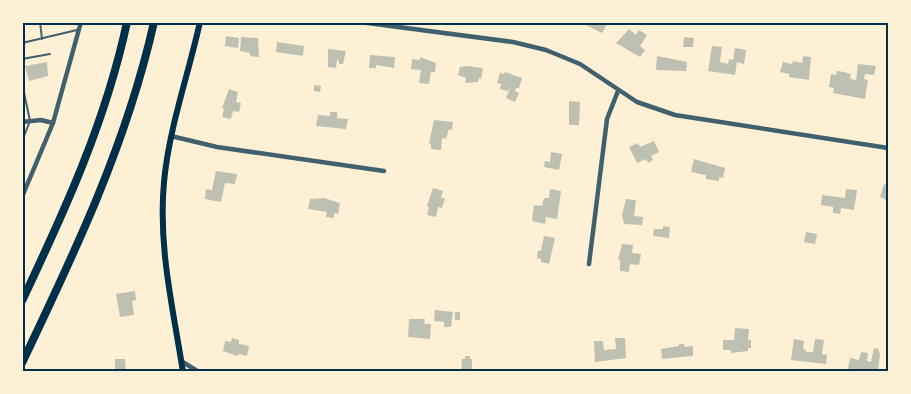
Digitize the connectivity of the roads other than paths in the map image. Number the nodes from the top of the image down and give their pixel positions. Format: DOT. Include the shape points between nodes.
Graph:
graph roads {
  1 [pos="40,22"];
  2 [pos="81,22"];
  3 [pos="127,22"];
  4 [pos="154,22"];
  5 [pos="200,22"];
  6 [pos="360,22"];
  7 [pos="80,30"];
  8 [pos="42,39"];
  9 [pos="22,43"];
  10 [pos="50,54"];
  11 [pos="22,59"];
  12 [pos="22,84"];
  13 [pos="618,91"];
  14 [pos="30,121"];
  15 [pos="22,122"];
  16 [pos="53,123"];
  17 [pos="171,136"];
  18 [pos="22,141"];
  19 [pos="888,148"];
  20 [pos="384,171"];
  21 [pos="22,197"];
  22 [pos="588,264"];
  23 [pos="22,301"];
  24 [pos="181,361"];
  25 [pos="22,363"];
  26 [pos="183,372"];
  27 [pos="199,372"];
  1 -- 8 [label="lane"];
  2 -- 7 [label="street"];
  3 -- 23 [label="highway" via="111,85 90,147"];
  4 -- 25 [label="highway" via="113,162 80,241"];
  5 -- 17 [label="main road"];
  6 -- 13 [label="street" via="535,47 573,60"];
  7 -- 8 [label="lane"];
  7 -- 16 [label="street"];
  8 -- 9 [label="lane"];
  10 -- 11 [label="lane"];
  12 -- 14 [label="lane"];
  13 -- 19 [label="street" via="644,105 675,115"];
  13 -- 22 [label="street" via="607,119"];
  14 -- 15 [label="street"];
  14 -- 16 [label="street"];
  14 -- 18 [label="lane"];
  16 -- 21 [label="street"];
  17 -- 20 [label="street" via="217,147"];
  17 -- 24 [label="main road" via="164,184 163,244"];
  24 -- 26 [label="main road"];
  24 -- 27 [label="street"];
}
